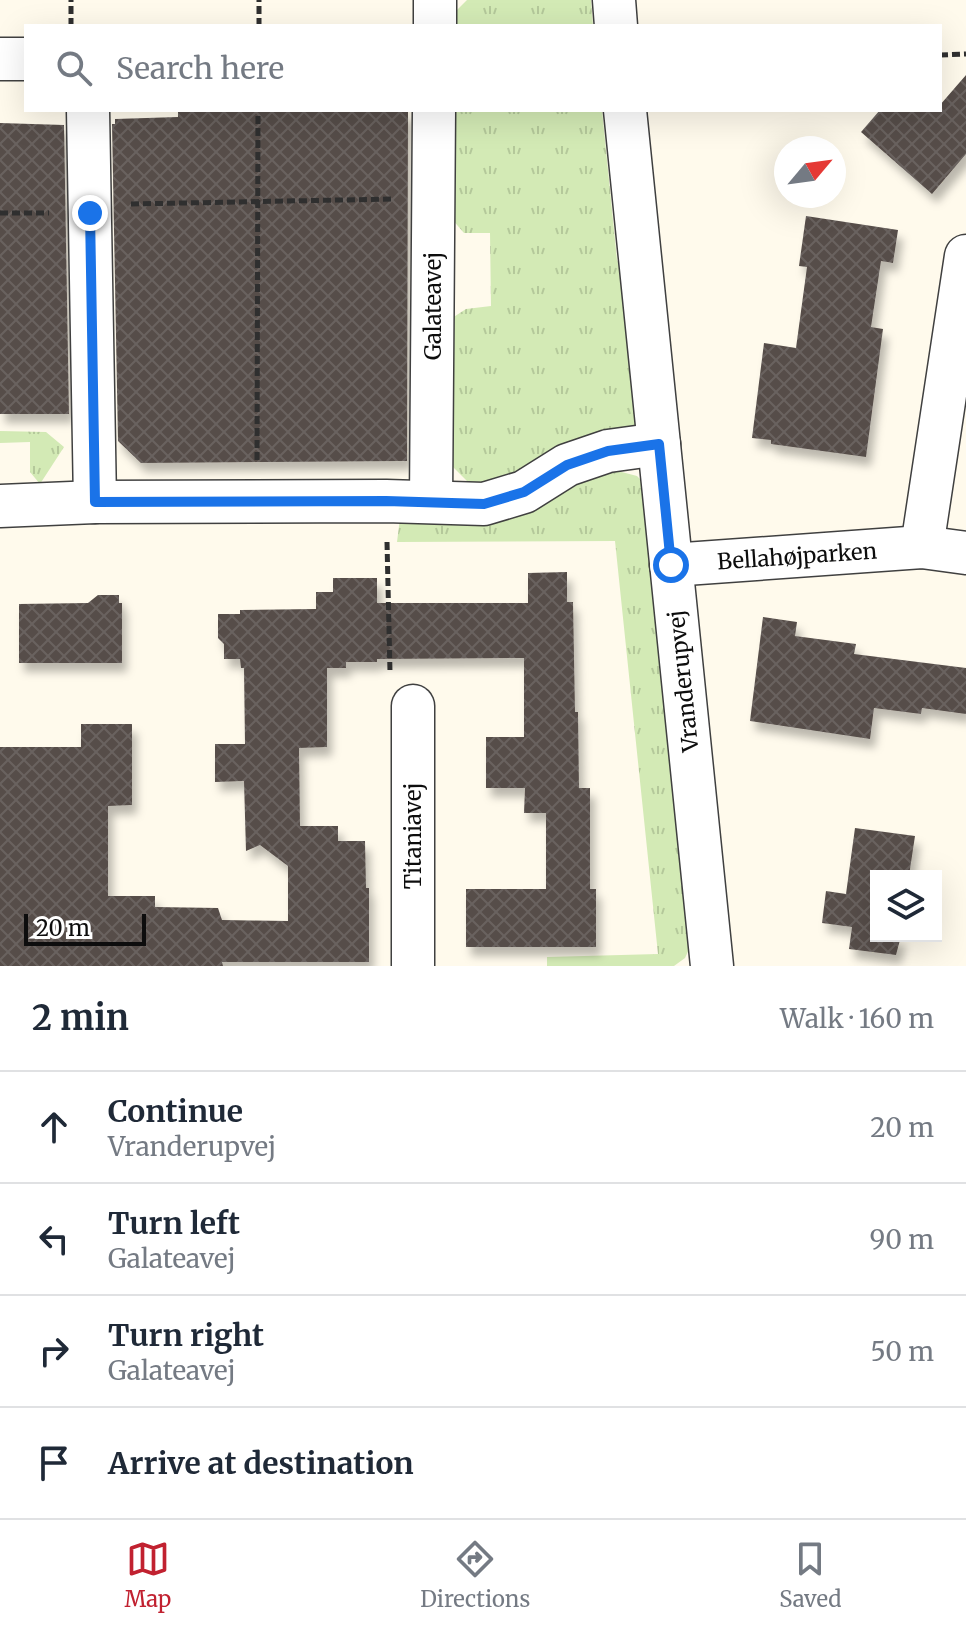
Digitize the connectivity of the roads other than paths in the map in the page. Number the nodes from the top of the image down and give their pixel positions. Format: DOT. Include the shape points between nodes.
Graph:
graph roads {
  1 [pos="435,0"];
  2 [pos="614,0"];
  3 [pos="435,24"];
  4 [pos="616,24"];
  5 [pos="0,59"];
  6 [pos="24,59"];
  7 [pos="88,112"];
  8 [pos="434,112"];
  9 [pos="625,112"];
  10 [pos="966,256"];
  11 [pos="659,444"];
  12 [pos="431,501"];
  13 [pos="95,502"];
  14 [pos="0,506"];
  15 [pos="922,547"];
  16 [pos="966,553"];
  17 [pos="671,565"];
  18 [pos="413,706"];
  19 [pos="413,966"];
  20 [pos="712,966"];
  1 -- 3 [label="street"];
  2 -- 4 [label="street"];
  5 -- 6 [label="street"];
  7 -- 13 [label="street"];
  8 -- 12 [label="street, Galateavej"];
  9 -- 11 [label="street, Vranderupvej"];
  10 -- 15 [label="street"];
  11 -- 12 [label="street" via="608,451 567,465 524,492 484,504"];
  11 -- 17 [label="street, Vranderupvej"];
  12 -- 13 [label="street"];
  13 -- 14 [label="street"];
  15 -- 16 [label="street, Bellahøjparken"];
  15 -- 17 [label="street, Bellahøjparken"];
  17 -- 20 [label="street, Vranderupvej"];
  18 -- 19 [label="street, Titaniavej"];
}
